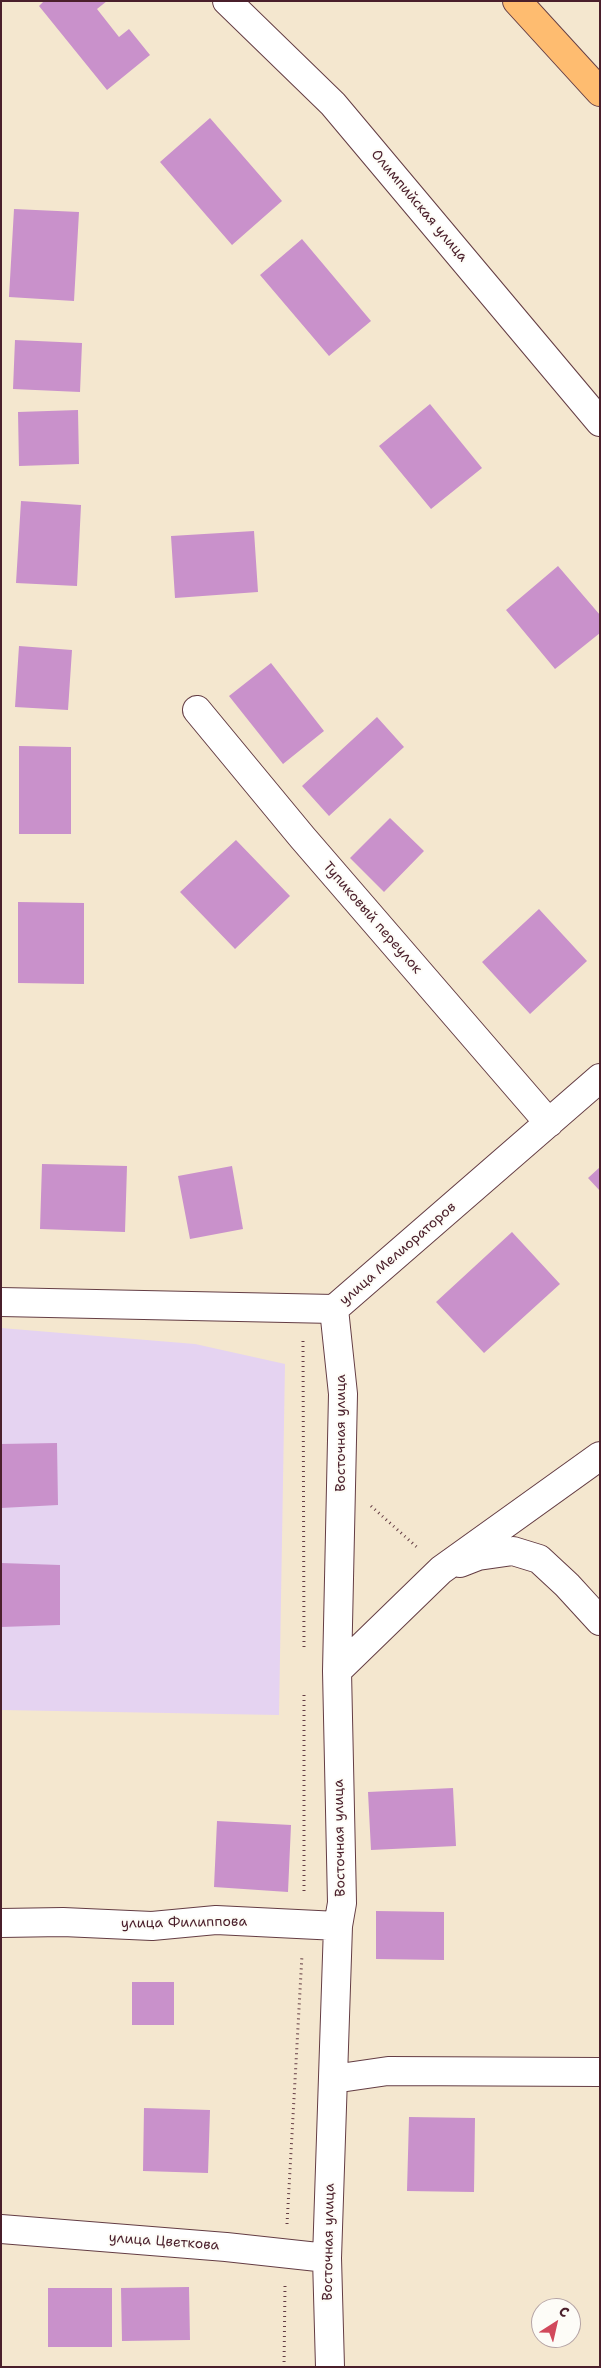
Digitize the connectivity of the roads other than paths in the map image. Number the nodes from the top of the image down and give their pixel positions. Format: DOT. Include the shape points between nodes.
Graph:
graph roads {
  1 [pos="226,1"];
  2 [pos="517,1"];
  3 [pos="600,92"];
  4 [pos="600,422"];
  5 [pos="197,710"];
  6 [pos="600,1078"];
  7 [pos="549,1123"];
  8 [pos="1,1302"];
  9 [pos="334,1309"];
  10 [pos="600,1456"];
  11 [pos="442,1570"];
  12 [pos="600,1621"];
  13 [pos="337,1671"];
  14 [pos="1,1923"];
  15 [pos="338,1926"];
  16 [pos="600,2072"];
  17 [pos="333,2079"];
  18 [pos="1,2229"];
  19 [pos="327,2258"];
  20 [pos="330,2367"];
  1 -- 4 [label="street, Олимпийская улица" via="333,104"];
  2 -- 3 [label="main road"];
  5 -- 7 [label="street, Тупиковый переулок"];
  6 -- 7 [label="street, улица Мелиораторов"];
  7 -- 9 [label="street, улица Мелиораторов"];
  8 -- 9 [label="street, улица Мелиораторов"];
  9 -- 13 [label="street, Восточная улица" via="343,1394"];
  10 -- 11 [label="street"];
  11 -- 12 [label="street" via="478,1556 513,1551 530,1556 539,1559 567,1585"];
  11 -- 13 [label="street"];
  13 -- 15 [label="street, Восточная улица" via="342,1903"];
  14 -- 15 [label="street, улица Филиппова" via="152,1926 216,1920"];
  15 -- 17 [label="street, Восточная улица"];
  16 -- 17 [label="street" via="388,2071"];
  17 -- 19 [label="street, Восточная улица"];
  18 -- 19 [label="street, улица Цветкова"];
  19 -- 20 [label="street, Восточная улица"];
}
